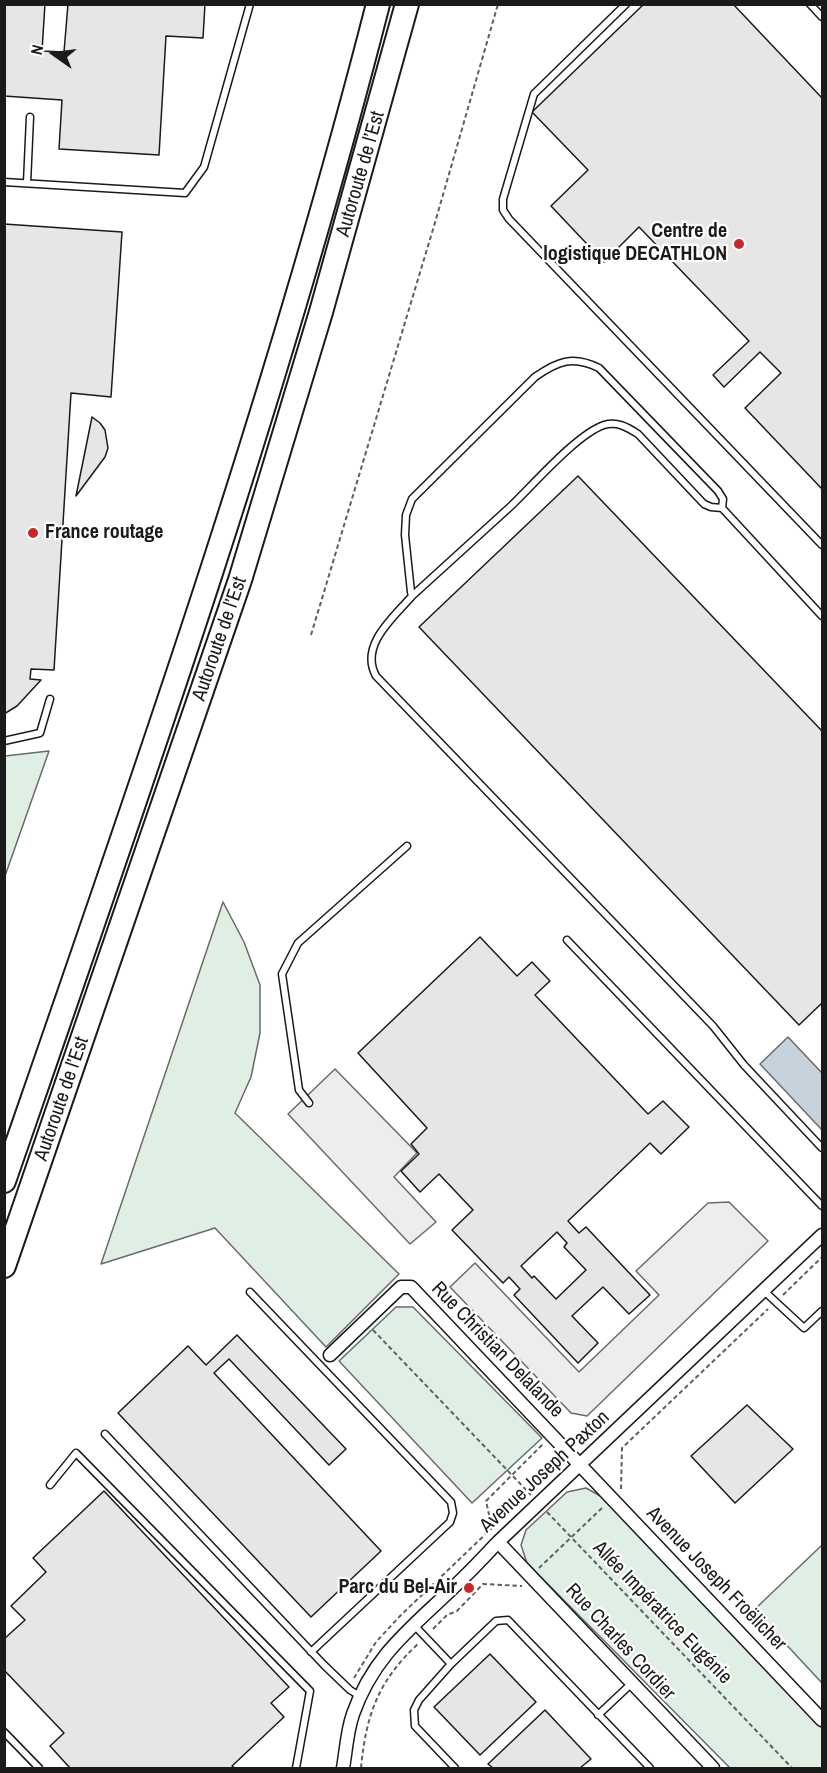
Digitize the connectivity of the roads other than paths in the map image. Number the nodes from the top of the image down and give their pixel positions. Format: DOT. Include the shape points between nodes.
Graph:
graph roads {
  1 [pos="250,4"];
  2 [pos="378,4"];
  3 [pos="407,4"];
  4 [pos="626,4"];
  5 [pos="810,4"];
  6 [pos="822,17"];
  7 [pos="30,117"];
  8 [pos="4,182"];
  9 [pos="27,183"];
  10 [pos="722,508"];
  11 [pos="821,541"];
  12 [pos="412,596"];
  13 [pos="822,616"];
  14 [pos="50,699"];
  15 [pos="4,741"];
  16 [pos="406,846"];
  17 [pos="567,940"];
  18 [pos="309,1103"];
  19 [pos="822,1149"];
  20 [pos="4,1180"];
  21 [pos="822,1206"];
  22 [pos="822,1235"];
  23 [pos="4,1266"];
  24 [pos="764,1290"];
  25 [pos="250,1292"];
  26 [pos="822,1311"];
  27 [pos="330,1355"];
  28 [pos="320,1365"];
  29 [pos="105,1434"];
  30 [pos="580,1466"];
  31 [pos="50,1485"];
  32 [pos="498,1542"];
  33 [pos="413,1623"];
  34 [pos="311,1652"];
  35 [pos="451,1664"];
  36 [pos="632,1683"];
  37 [pos="360,1696"];
  38 [pos="598,1715"];
  39 [pos="822,1720"];
  40 [pos="4,1732"];
  41 [pos="39,1768"];
  42 [pos="296,1768"];
  43 [pos="305,1768"];
  44 [pos="343,1768"];
  45 [pos="455,1768"];
  46 [pos="650,1768"];
  47 [pos="713,1768"];
  1 -- 9 [label="lane" via="204,167 184,193"];
  2 -- 20 [label="highway, Autoroute de l’Est" via="286,334 213,567"];
  3 -- 23 [label="highway, Autoroute de l’Est" via="325,302 240,580"];
  4 -- 11 [label="lane" via="534,94 503,210"];
  5 -- 6 [label="lane"];
  7 -- 9 [label="lane"];
  8 -- 9 [label="lane"];
  10 -- 12 [label="lane" via="704,504 638,434 611,423 575,443"];
  10 -- 12 [label="lane" via="723,499 718,491 598,368 576,360 563,362 535,377 412,499 405,535"];
  10 -- 13 [label="lane"];
  12 -- 19 [label="lane" via="376,639 371,655 376,676 713,1026"];
  14 -- 15 [label="lane" via="40,733"];
  16 -- 18 [label="lane" via="298,943 282,974 299,1090"];
  17 -- 21 [label="lane"];
  22 -- 24 [label="street, Avenue Joseph Paxton"];
  24 -- 26 [label="lane" via="804,1328"];
  24 -- 30 [label="street, Avenue Joseph Paxton"];
  25 -- 28 [label="lane"];
  27 -- 28 [label="lane"];
  27 -- 30 [label="street, Rue Christian Delalande" via="401,1287 411,1287"];
  28 -- 34 [label="lane" via="451,1502 453,1513 450,1522"];
  29 -- 34 [label="lane"];
  30 -- 32 [label="street, Avenue Joseph Paxton"];
  30 -- 39 [label="street, Avenue Joseph Froëlicher"];
  31 -- 42 [label="lane" via="76,1453 310,1691"];
  32 -- 33 [label="street, Avenue Joseph Paxton"];
  32 -- 36 [label="street, Rue Charles Cordier"];
  33 -- 35 [label="lane"];
  33 -- 37 [label="street, Avenue Joseph Paxton" via="375,1670"];
  34 -- 37 [label="lane"];
  35 -- 38 [label="lane" via="496,1621 508,1620"];
  35 -- 45 [label="lane" via="419,1700 414,1720 415,1726"];
  36 -- 38 [label="lane"];
  36 -- 47 [label="street, Rue Charles Cordier"];
  37 -- 44 [label="street, Avenue Joseph Paxton" via="352,1716"];
  38 -- 46 [label="lane"];
  40 -- 41 [label="lane"];
  42 -- 43 [label="lane"];
}
